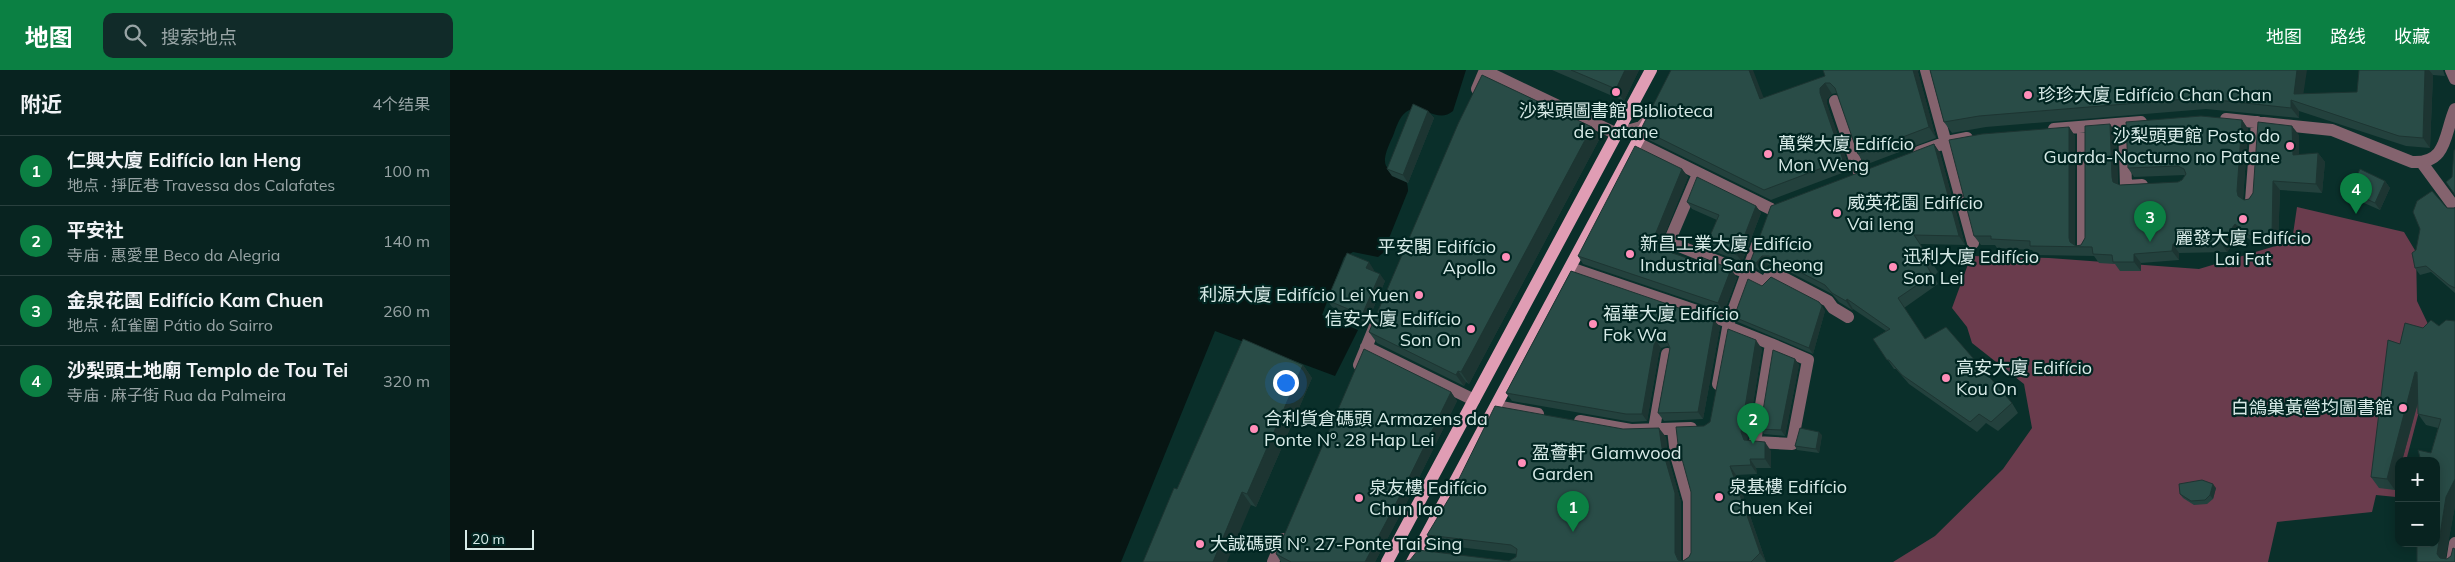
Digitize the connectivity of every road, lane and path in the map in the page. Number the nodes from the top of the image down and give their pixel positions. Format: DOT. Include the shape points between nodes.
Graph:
graph roads {
  1 [pos="1485,70"];
  2 [pos="1651,70"];
  3 [pos="1926,70"];
  4 [pos="2451,70"];
  5 [pos="2455,79"];
  6 [pos="1473,98"];
  7 [pos="1835,101"];
  8 [pos="1659,102"];
  9 [pos="2455,110"];
  10 [pos="1651,117"];
  11 [pos="2217,118"];
  12 [pos="2152,122"];
  13 [pos="2257,122"];
  14 [pos="2124,124"];
  15 [pos="2083,127"];
  16 [pos="2045,130"];
  17 [pos="1617,134"];
  18 [pos="1979,136"];
  19 [pos="1947,142"];
  20 [pos="1637,144"];
  21 [pos="1903,158"];
  22 [pos="2427,161"];
  23 [pos="1698,174"];
  24 [pos="1860,175"];
  25 [pos="2155,184"];
  26 [pos="2251,202"];
  27 [pos="2455,208"];
  28 [pos="1773,211"];
  29 [pos="1761,236"];
  30 [pos="1973,243"];
  31 [pos="2083,247"];
  32 [pos="1570,268"];
  33 [pos="1747,273"];
  34 [pos="1382,312"];
  35 [pos="1848,317"];
  36 [pos="1728,324"];
  37 [pos="1771,344"];
  38 [pos="1366,347"];
  39 [pos="1668,354"];
  40 [pos="1355,374"];
  41 [pos="1715,399"];
  42 [pos="1474,400"];
  43 [pos="1496,406"];
  44 [pos="1552,416"];
  45 [pos="1570,420"];
  46 [pos="1701,428"];
  47 [pos="1654,429"];
  48 [pos="1673,429"];
  49 [pos="1288,526"];
  50 [pos="2455,543"];
  51 [pos="1420,555"];
  52 [pos="1273,562"];
  53 [pos="1387,562"];
  54 [pos="1689,562"];
  55 [pos="2452,562"];
  1 -- 6 [label="street"];
  1 -- 17 [label="street"];
  2 -- 17 [label="main road"];
  3 -- 19 [label="street"];
  4 -- 5 [label="street"];
  7 -- 24 [label="street"];
  8 -- 10 [label="main road"];
  9 -- 22 [label="street" via="2444,145"];
  10 -- 17 [label="street" via="1641,126"];
  10 -- 20 [label="main road"];
  11 -- 13 [label="street"];
  12 -- 14 [label="street"];
  13 -- 22 [label="street" via="2332,130 2412,162"];
  13 -- 26 [label="street"];
  14 -- 15 [label="street"];
  14 -- 25 [label="street" via="2126,186"];
  15 -- 16 [label="street"];
  15 -- 31 [label="street"];
  17 -- 42 [label="main road"];
  18 -- 19 [label="street"];
  19 -- 21 [label="street"];
  19 -- 30 [label="street"];
  20 -- 23 [label="street"];
  20 -- 32 [label="main road"];
  22 -- 27 [label="street"];
  23 -- 28 [label="street"];
  23 -- 33 [label="street" via="1668,242"];
  29 -- 33 [label="street"];
  32 -- 36 [label="street"];
  32 -- 43 [label="main road"];
  33 -- 35 [label="street" via="1765,284 1772,272 1828,301"];
  33 -- 36 [label="street"];
  34 -- 38 [label="street"];
  36 -- 37 [label="street"];
  36 -- 41 [label="street"];
  37 -- 37 [label="street" via="1755,442 1792,444 1808,360"];
  38 -- 40 [label="street"];
  38 -- 42 [label="street"];
  39 -- 47 [label="street"];
  42 -- 53 [label="main road"];
  43 -- 44 [label="street"];
  43 -- 51 [label="main road"];
  45 -- 47 [label="street" via="1630,430"];
  46 -- 48 [label="street"];
  47 -- 48 [label="street"];
  48 -- 54 [label="street" via="1688,501"];
  49 -- 52 [label="street"];
  50 -- 55 [label="street"];
}
